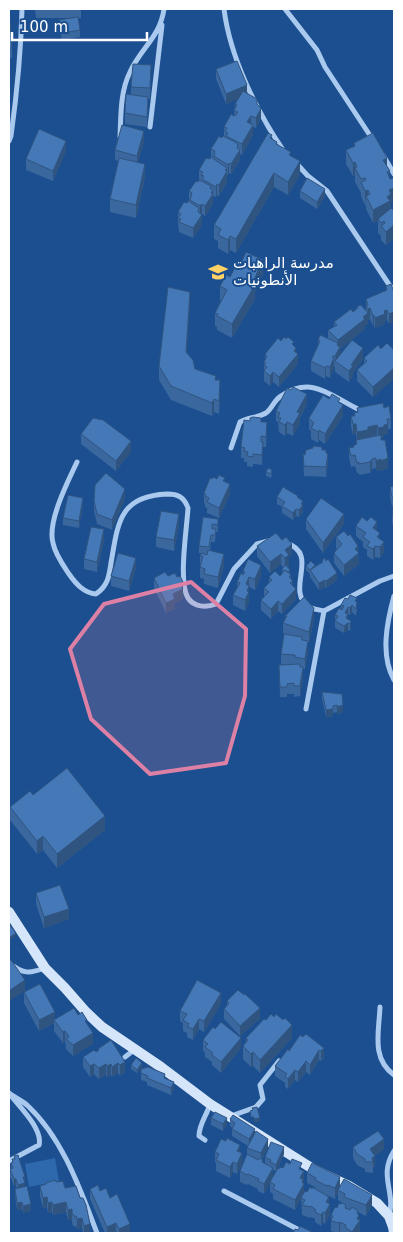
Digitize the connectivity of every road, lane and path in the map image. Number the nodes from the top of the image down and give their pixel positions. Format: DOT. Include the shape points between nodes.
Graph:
graph roads {
  1 [pos="22,9"];
  2 [pos="164,9"];
  3 [pos="224,9"];
  4 [pos="285,9"];
  5 [pos="162,22"];
  6 [pos="150,127"];
  7 [pos="9,141"];
  8 [pos="120,142"];
  9 [pos="376,145"];
  10 [pos="381,152"];
  11 [pos="287,155"];
  12 [pos="292,160"];
  13 [pos="394,174"];
  14 [pos="394,292"];
  15 [pos="368,414"];
  16 [pos="231,448"];
  17 [pos="77,462"];
  18 [pos="394,576"];
  19 [pos="394,596"];
  20 [pos="324,611"];
  21 [pos="394,680"];
  22 [pos="306,709"];
  23 [pos="9,912"];
  24 [pos="9,963"];
  25 [pos="45,968"];
  26 [pos="380,1007"];
  27 [pos="134,1050"];
  28 [pos="125,1057"];
  29 [pos="282,1058"];
  30 [pos="394,1075"];
  31 [pos="10,1094"];
  32 [pos="210,1104"];
  33 [pos="231,1117"];
  34 [pos="204,1140"];
  35 [pos="394,1151"];
  36 [pos="9,1161"];
  37 [pos="224,1190"];
  38 [pos="389,1216"];
  39 [pos="96,1233"];
  40 [pos="305,1233"];
  41 [pos="394,1233"];
  1 -- 7 [label="street" via="18,77"];
  2 -- 5 [label="street"];
  3 -- 11 [label="street" via="230,45 267,126"];
  4 -- 9 [label="street" via="317,50"];
  5 -- 6 [label="street"];
  5 -- 8 [label="street" via="130,72 124,88"];
  10 -- 13 [label="street"];
  12 -- 14 [label="street" via="327,191"];
  15 -- 16 [label="street" via="325,390 296,387 278,398 269,412 240,422"];
  17 -- 20 [label="street" via="60,501 52,527 52,541 72,578 89,593 96,594 107,583 119,524 125,511 138,500 173,494 182,497 188,508 184,547 188,599 205,607 216,604 234,569 256,544 278,541 291,544 302,556 298,589 309,607"];
  18 -- 20 [label="street"];
  19 -- 21 [label="street" via="386,653"];
  20 -- 22 [label="street"];
  23 -- 25 [label="street"];
  24 -- 25 [label="street" via="30,974"];
  25 -- 27 [label="street" via="102,1027"];
  26 -- 30 [label="street" via="378,1051 384,1066"];
  27 -- 28 [label="street"];
  27 -- 32 [label="street"];
  29 -- 33 [label="street" via="260,1085 262,1099 256,1107"];
  31 -- 36 [label="street" via="34,1124 40,1140 39,1145"];
  31 -- 39 [label="street" via="26,1104 51,1132 63,1152"];
  32 -- 33 [label="street"];
  32 -- 34 [label="street" via="199,1129 199,1136"];
  33 -- 38 [label="street" via="313,1169 377,1203"];
  35 -- 38 [label="street" via="387,1164 392,1206"];
  37 -- 40 [label="street"];
  38 -- 41 [label="street"];
}
